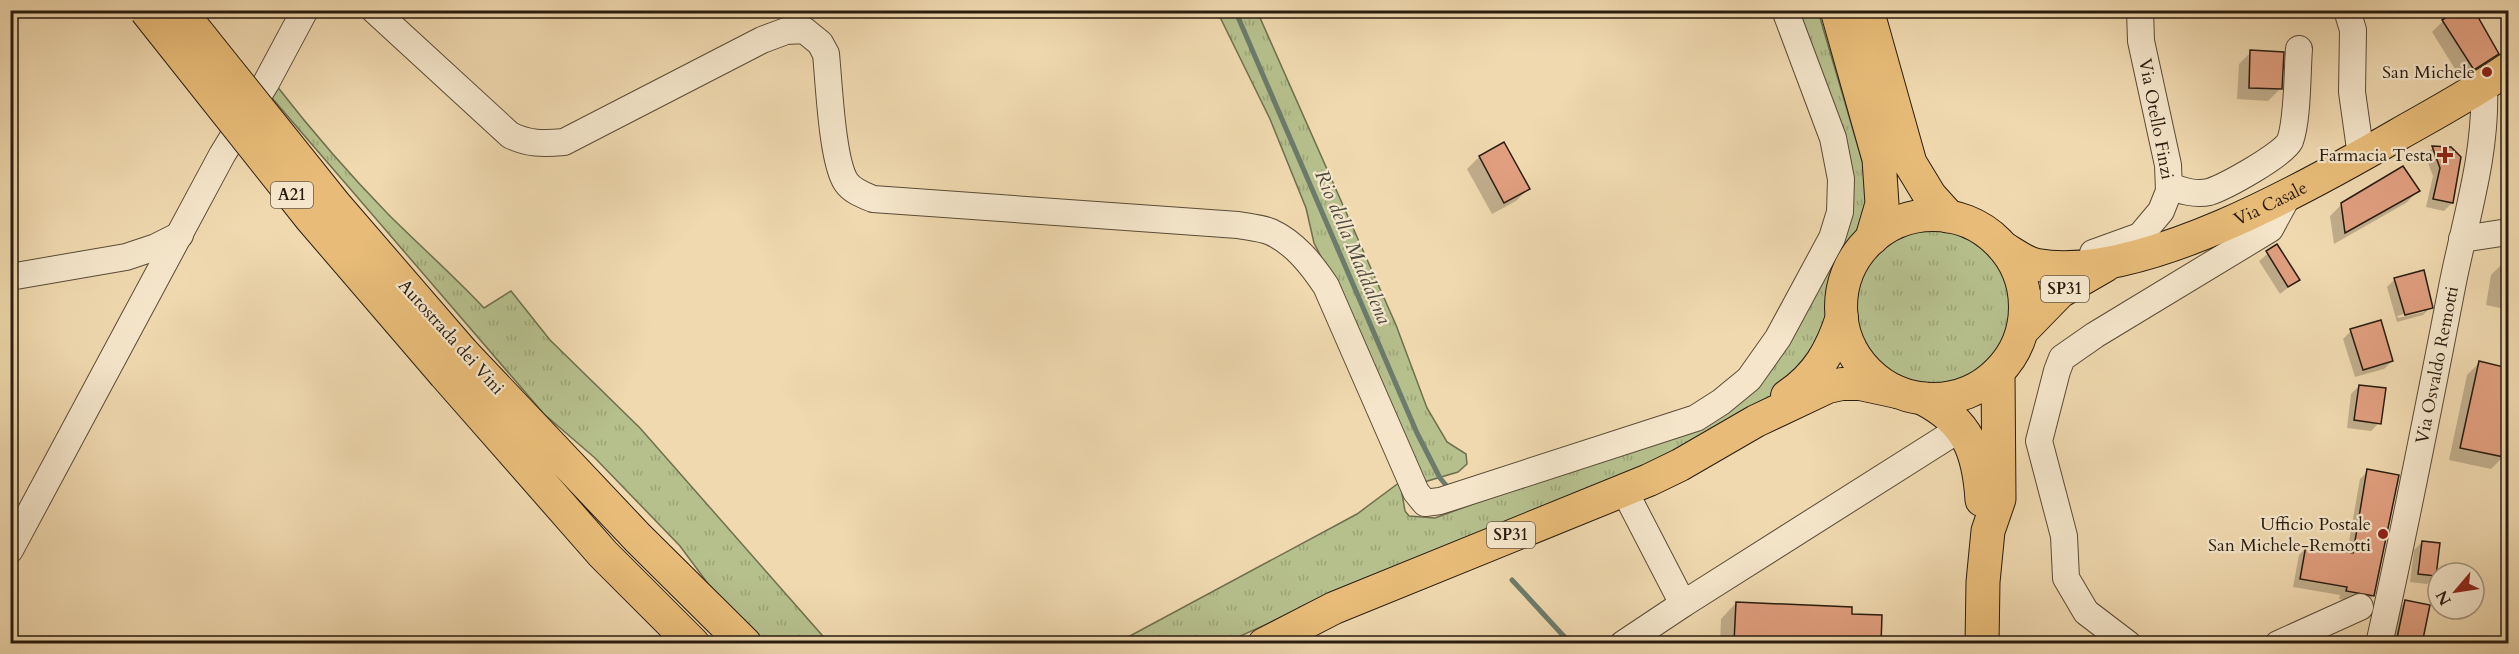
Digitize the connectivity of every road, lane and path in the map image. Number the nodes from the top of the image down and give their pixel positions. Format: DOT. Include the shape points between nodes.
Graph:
graph roads {
  1 [pos="146,10"];
  2 [pos="179,10"];
  3 [pos="305,10"];
  4 [pos="374,10"];
  5 [pos="1785,10"];
  6 [pos="1837,10"];
  7 [pos="1868,10"];
  8 [pos="2123,10"];
  9 [pos="2140,10"];
  10 [pos="2347,10"];
  11 [pos="2141,41"];
  12 [pos="2299,49"];
  13 [pos="2496,78"];
  14 [pos="2361,156"];
  15 [pos="2169,185"];
  16 [pos="2289,194"];
  17 [pos="1948,216"];
  18 [pos="2508,232"];
  19 [pos="180,235"];
  20 [pos="1872,238"];
  21 [pos="2462,239"];
  22 [pos="2004,248"];
  23 [pos="2156,250"];
  24 [pos="2116,260"];
  25 [pos="2050,266"];
  26 [pos="10,277"];
  27 [pos="2167,289"];
  28 [pos="1842,317"];
  29 [pos="2023,330"];
  30 [pos="454,363"];
  31 [pos="1998,373"];
  32 [pos="1910,395"];
  33 [pos="1756,421"];
  34 [pos="1960,428"];
  35 [pos="1624,490"];
  36 [pos="1988,531"];
  37 [pos="10,550"];
  38 [pos="1683,604"];
  39 [pos="2360,607"];
  40 [pos="693,644"];
  41 [pos="745,644"];
  42 [pos="1264,644"];
  43 [pos="1623,644"];
  44 [pos="1982,644"];
  45 [pos="2128,644"];
  46 [pos="2278,644"];
  47 [pos="2379,644"];
  1 -- 30 [label="highway, Autostrada dei Vini / A21, bridge" via="311,218"];
  2 -- 30 [label="highway, Autostrada dei Vini / A21, bridge" via="335,205"];
  3 -- 19 [label="street"];
  4 -- 5 [label="street" via="520,140 538,144 564,142 762,40 786,31 804,30 820,43 826,54 838,166 846,183 856,192 873,199 1238,225 1271,232 1311,263 1326,286 1416,492 1425,503 1696,418 1749,380 1778,338 1832,238 1840,212 1842,179 1833,138"];
  6 -- 20 [label="highway" via="1879,159 1882,204"];
  7 -- 17 [label="highway" via="1910,163"];
  8 -- 11 [label="street, Via Otello Finzi"];
  9 -- 11 [label="street, Via Otello Finzi"];
  10 -- 14 [label="street" via="2353,30 2352,92"];
  11 -- 15 [label="street, Via Otello Finzi"];
  12 -- 15 [label="street" via="2289,142 2272,159 2208,192 2180,191"];
  13 -- 14 [label="main road, Via Casale / SP31"];
  13 -- 21 [label="street, Via Osvaldo Remotti"];
  14 -- 16 [label="main road, Via Casale / SP31"];
  15 -- 25 [label="street, Via Otello Finzi" via="2161,212 2140,236"];
  16 -- 23 [label="main road, Via Casale / SP31"];
  16 -- 27 [label="street" via="2270,229"];
  17 -- 20 [label="main road, SP31" via="1906,219"];
  17 -- 22 [label="main road, SP31" via="1984,230"];
  18 -- 21 [label="street"];
  19 -- 26 [label="street" via="126,257"];
  19 -- 37 [label="street"];
  20 -- 28 [label="main road, SP31" via="1851,265 1844,285"];
  21 -- 47 [label="street, Via Osvaldo Remotti"];
  22 -- 25 [label="main road, Via Casale / SP31" via="2034,264"];
  22 -- 29 [label="main road, SP31" via="2019,273 2025,302"];
  23 -- 24 [label="main road, Via Casale / SP31"];
  23 -- 27 [label="street"];
  24 -- 25 [label="main road, Via Casale / SP31"];
  24 -- 29 [label="main road, Via Casale / SP31" via="2060,292"];
  27 -- 45 [label="street" via="2062,358 2039,441 2064,536 2066,578 2086,612"];
  28 -- 32 [label="main road, SP31" via="1854,354 1870,374"];
  28 -- 33 [label="main road, SP31" via="1818,369"];
  29 -- 31 [label="main road, SP31"];
  30 -- 40 [label="highway, Autostrada dei Vini / A21" via="603,554"];
  30 -- 41 [label="highway, Autostrada dei Vini / A21"];
  31 -- 32 [label="main road, SP31" via="1982,386 1944,399"];
  31 -- 36 [label="highway" via="1999,500"];
  32 -- 33 [label="main road, SP31" via="1874,385 1842,384"];
  32 -- 34 [label="highway" via="1944,410"];
  33 -- 35 [label="main road, SP31" via="1680,465"];
  34 -- 36 [label="highway" via="1978,461"];
  34 -- 38 [label="street"];
  35 -- 38 [label="street"];
  35 -- 42 [label="main road, SP31" via="1334,608"];
  36 -- 44 [label="highway"];
  38 -- 43 [label="street"];
  39 -- 46 [label="street"];
}
